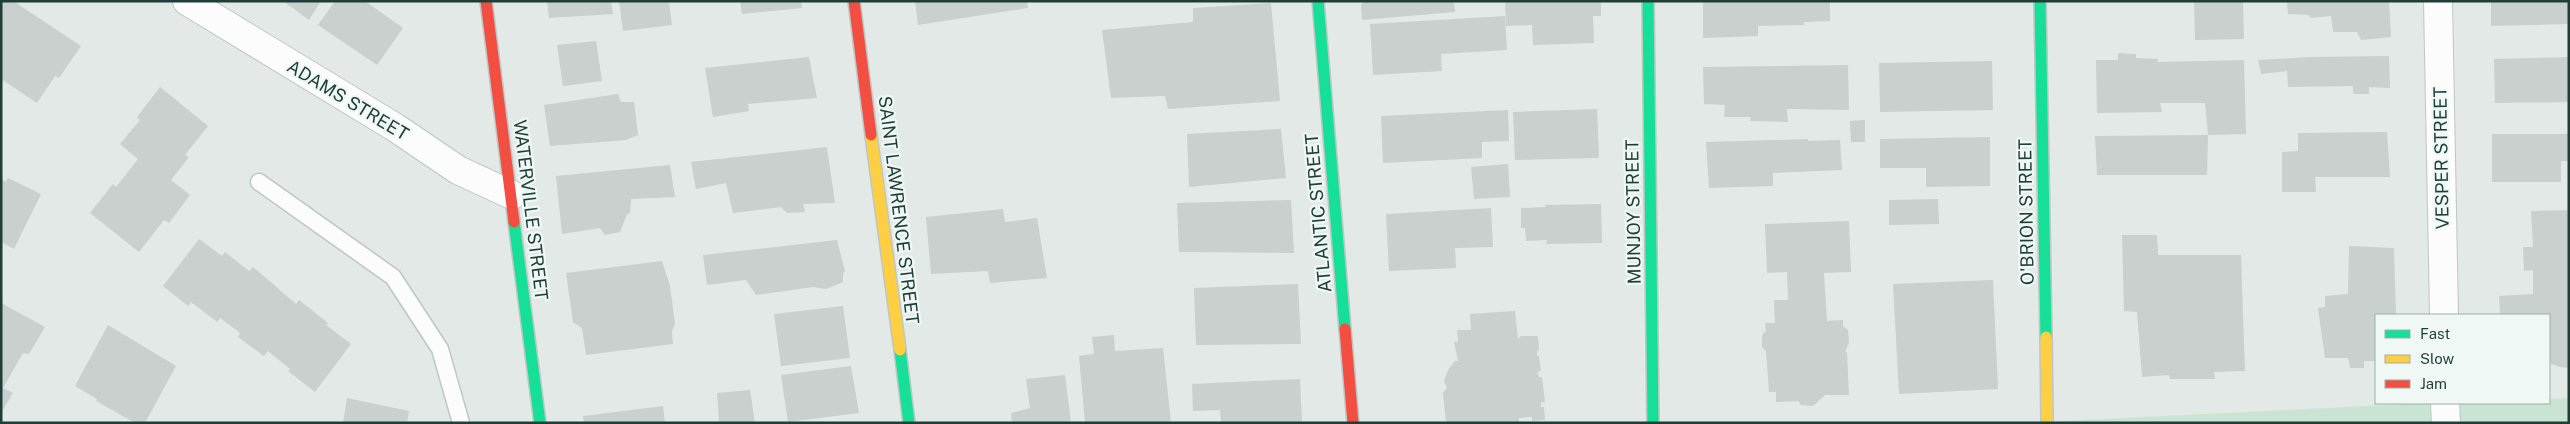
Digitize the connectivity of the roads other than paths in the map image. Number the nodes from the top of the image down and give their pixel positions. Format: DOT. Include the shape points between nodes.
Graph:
graph roads {
  1 [pos="186,1"];
  2 [pos="486,1"];
  3 [pos="854,1"];
  4 [pos="1318,1"];
  5 [pos="1648,1"];
  6 [pos="2040,1"];
  7 [pos="2438,1"];
  8 [pos="259,182"];
  9 [pos="512,195"];
  10 [pos="2444,314"];
  11 [pos="2445,404"];
  12 [pos="461,423"];
  13 [pos="540,423"];
  14 [pos="909,423"];
  15 [pos="1353,423"];
  16 [pos="1652,423"];
  17 [pos="2047,423"];
  18 [pos="2446,423"];
  1 -- 9 [label="street, ADAMS STREET" via="396,128 458,170"];
  2 -- 9 [label="street, WATERVILLE STREET"];
  3 -- 14 [label="street, SAINT LAWRENCE STREET"];
  4 -- 15 [label="street, ATLANTIC STREET"];
  5 -- 16 [label="street, MUNJOY STREET"];
  6 -- 17 [label="street, O'BRION STREET"];
  7 -- 10 [label="street, VESPER STREET"];
  8 -- 12 [label="lane" via="393,277 440,349"];
  9 -- 13 [label="street, WATERVILLE STREET"];
  11 -- 18 [label="street"];
}
